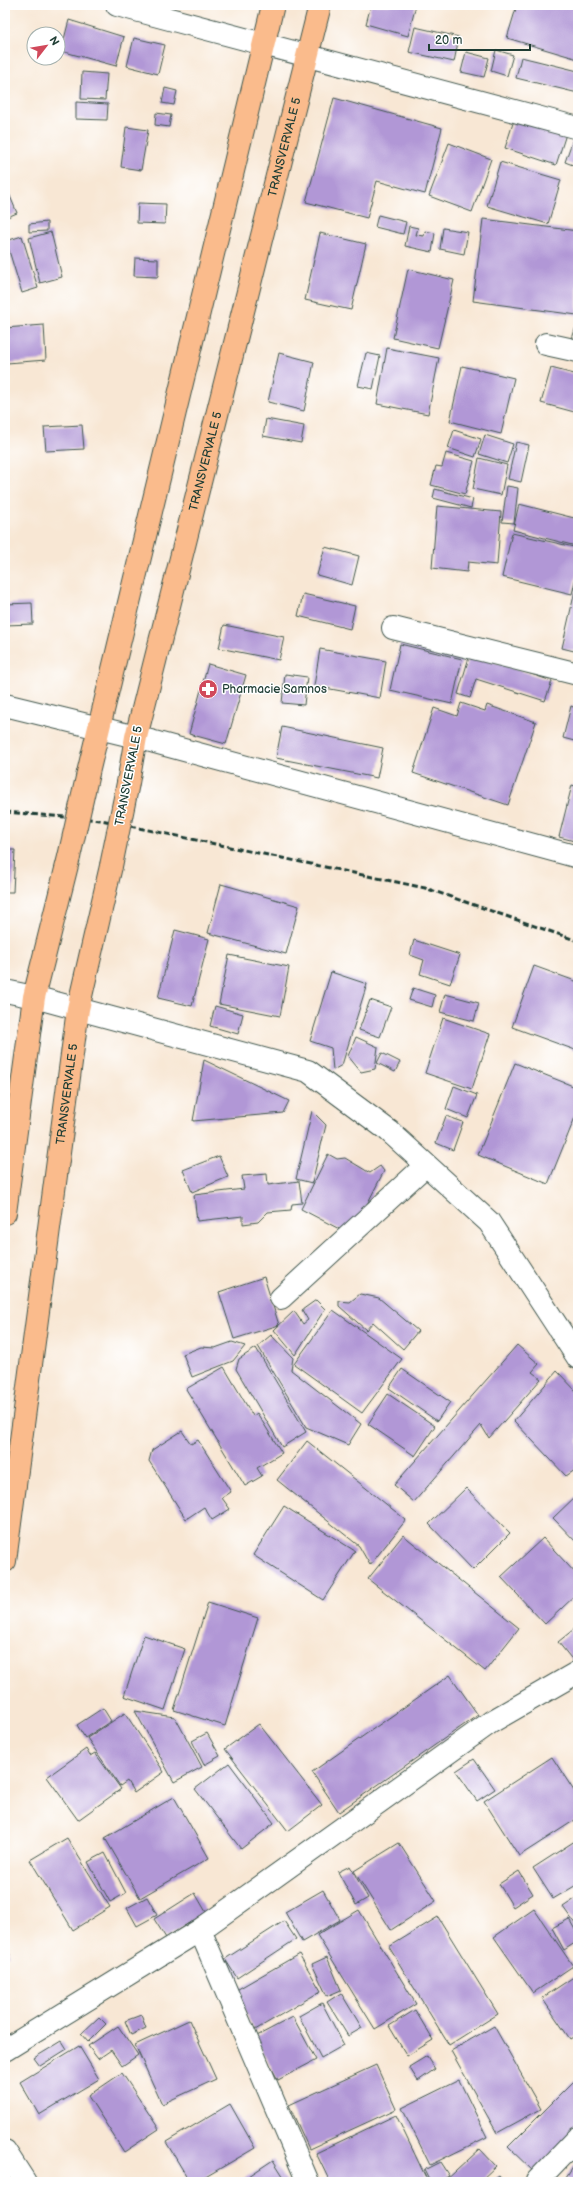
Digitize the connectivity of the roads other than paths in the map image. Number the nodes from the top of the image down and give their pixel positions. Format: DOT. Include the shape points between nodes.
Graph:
graph roads {
  1 [pos="117,5"];
  2 [pos="273,5"];
  3 [pos="320,5"];
  4 [pos="262,45"];
  5 [pos="307,57"];
  6 [pos="578,128"];
  7 [pos="546,344"];
  8 [pos="578,352"];
  9 [pos="393,628"];
  10 [pos="578,674"];
  11 [pos="5,705"];
  12 [pos="101,728"];
  13 [pos="136,737"];
  14 [pos="578,857"];
  15 [pos="5,991"];
  16 [pos="34,997"];
  17 [pos="5,998"];
  18 [pos="78,1009"];
  19 [pos="426,1165"];
  20 [pos="5,1213"];
  21 [pos="281,1298"];
  22 [pos="578,1358"];
  23 [pos="5,1561"];
  24 [pos="578,1672"];
  25 [pos="200,1930"];
  26 [pos="5,2050"];
  27 [pos="578,2138"];
  28 [pos="5,2151"];
  29 [pos="537,2181"];
  30 [pos="25,2182"];
  31 [pos="308,2182"];
  1 -- 4 [label="street"];
  2 -- 4 [label="main road"];
  3 -- 5 [label="main road, TRANSVERVALE 5"];
  4 -- 5 [label="street"];
  4 -- 12 [label="main road"];
  5 -- 6 [label="street"];
  5 -- 13 [label="main road, TRANSVERVALE 5"];
  7 -- 8 [label="street"];
  9 -- 10 [label="street"];
  11 -- 12 [label="street"];
  12 -- 13 [label="street"];
  12 -- 16 [label="main road, bridge"];
  13 -- 14 [label="street"];
  13 -- 18 [label="main road, TRANSVERVALE 5, bridge"];
  15 -- 16 [label="street"];
  16 -- 17 [label="street"];
  16 -- 18 [label="street"];
  16 -- 20 [label="main road"];
  18 -- 19 [label="street" via="308,1071 389,1131"];
  18 -- 23 [label="main road, TRANSVERVALE 5"];
  19 -- 21 [label="street"];
  19 -- 22 [label="street" via="489,1222"];
  24 -- 25 [label="street" via="491,1722"];
  25 -- 26 [label="street"];
  25 -- 31 [label="street"];
  27 -- 29 [label="street"];
  28 -- 30 [label="street"];
}
